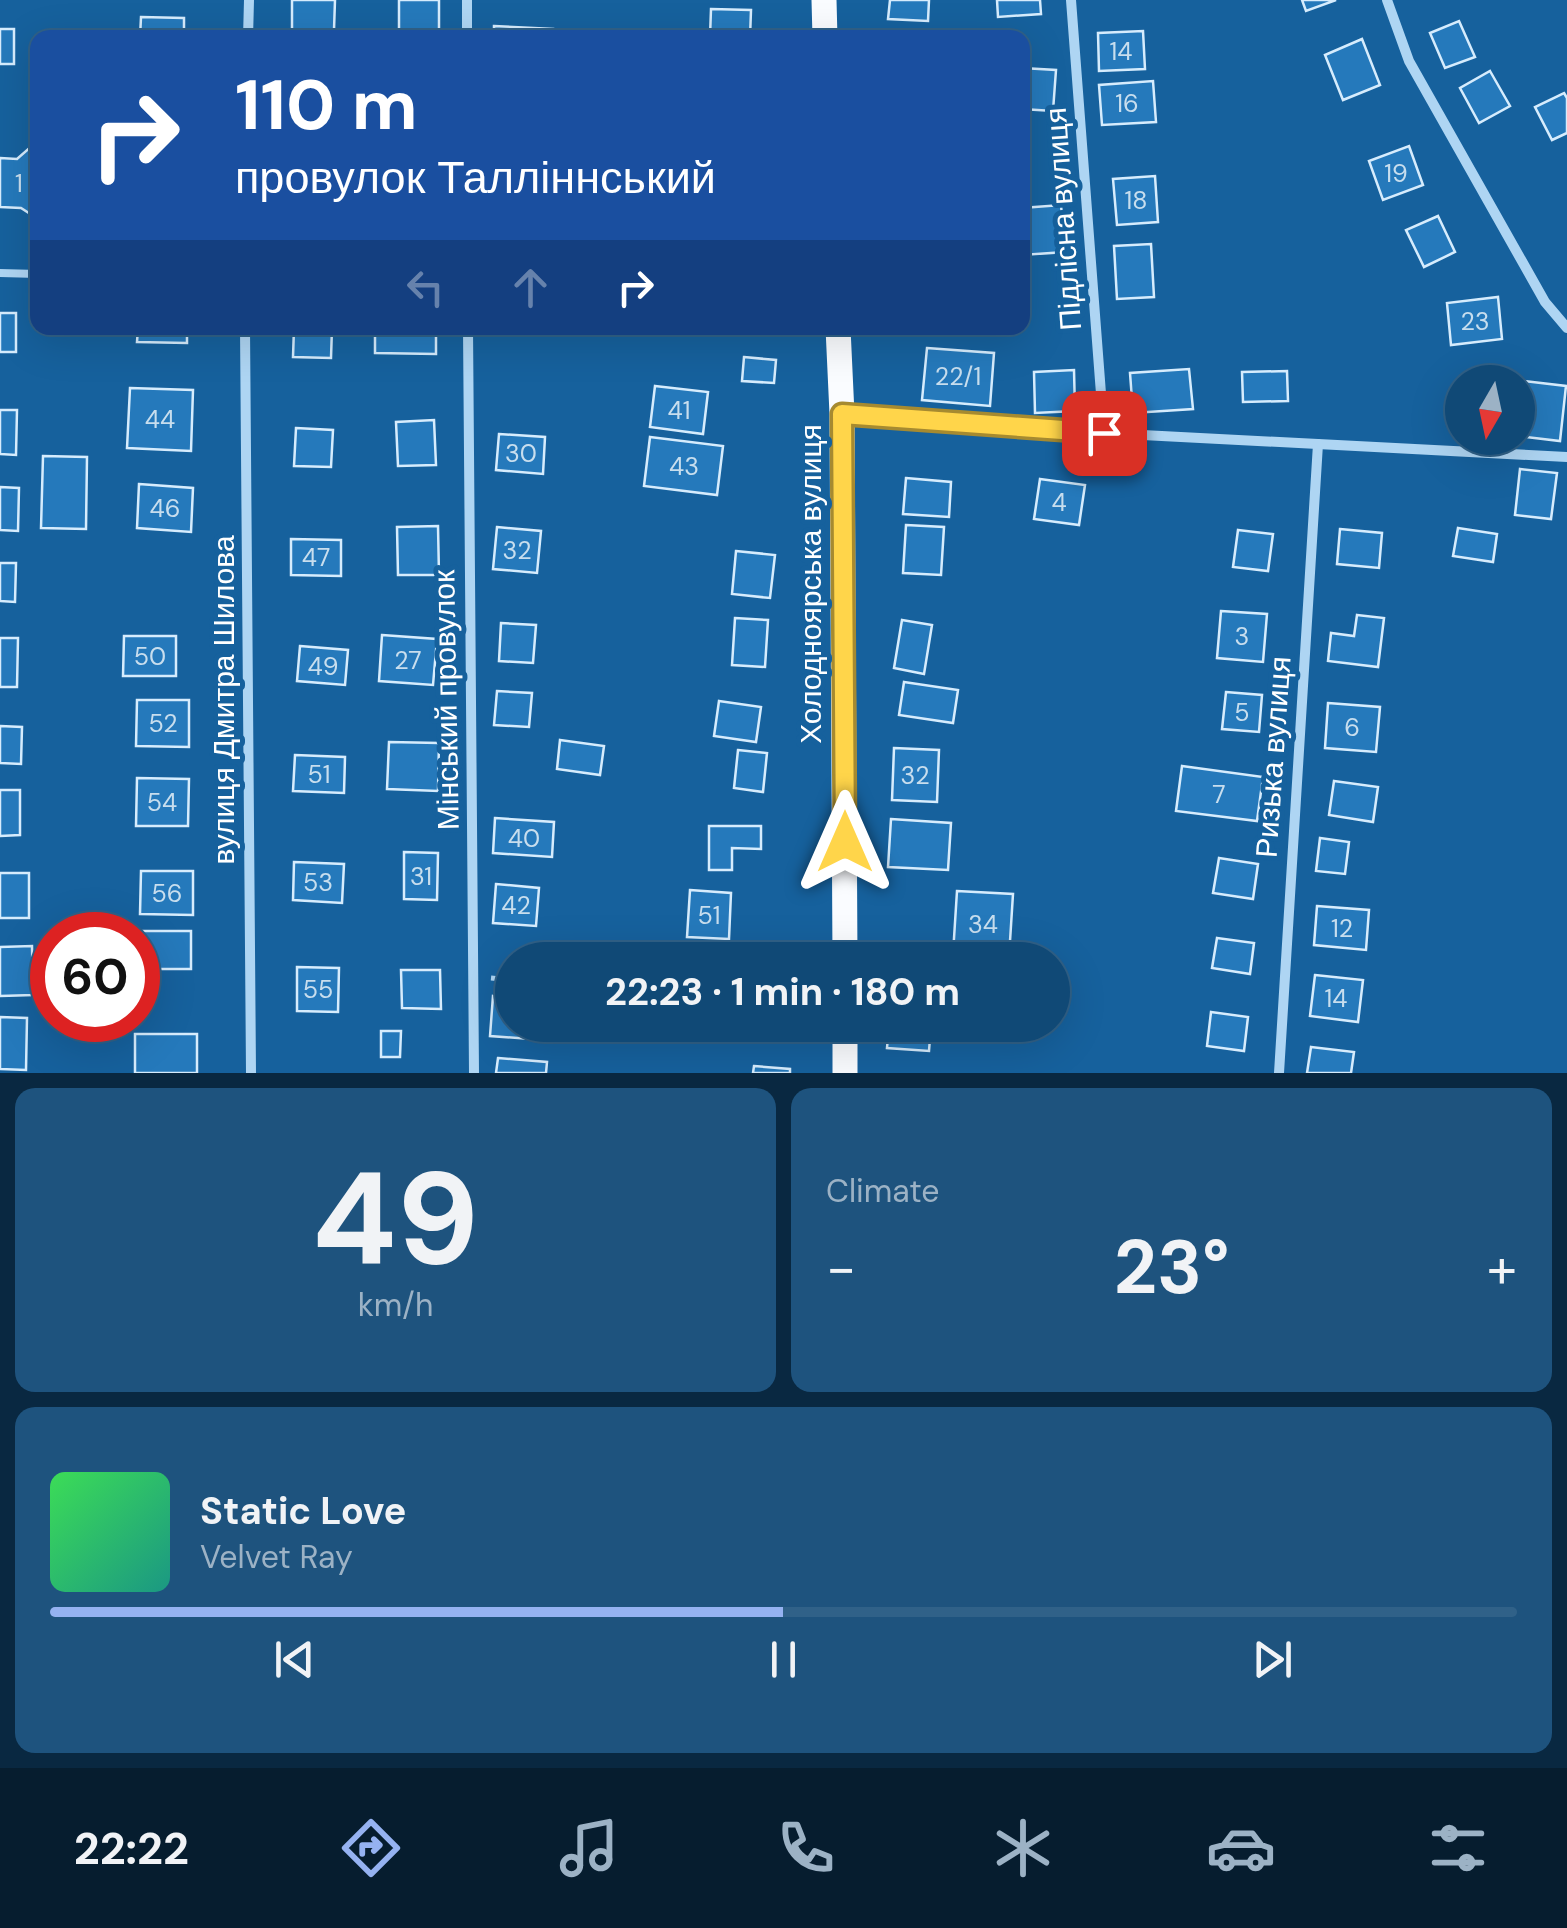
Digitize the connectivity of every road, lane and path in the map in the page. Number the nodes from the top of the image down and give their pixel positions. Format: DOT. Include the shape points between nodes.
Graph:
graph roads {
  1 [pos="248,0"];
  2 [pos="467,0"];
  3 [pos="824,0"];
  4 [pos="1071,0"];
  5 [pos="1387,0"];
  6 [pos="248,30"];
  7 [pos="467,30"];
  8 [pos="825,30"];
  9 [pos="0,273"];
  10 [pos="30,274"];
  11 [pos="1567,328"];
  12 [pos="245,335"];
  13 [pos="468,335"];
  14 [pos="838,335"];
  15 [pos="842,414"];
  16 [pos="1104,433"];
  17 [pos="1318,444"];
  18 [pos="1567,457"];
  19 [pos="846,942"];
  20 [pos="845,1042"];
  21 [pos="251,1073"];
  22 [pos="474,1073"];
  23 [pos="845,1073"];
  24 [pos="1279,1073"];
  1 -- 6 [label="street"];
  2 -- 7 [label="street"];
  3 -- 8 [label="main road"];
  4 -- 16 [label="street, Підлісна вулиця"];
  5 -- 11 [label="street" via="1410,62 1545,302"];
  9 -- 10 [label="lane"];
  12 -- 21 [label="street, вулиця Дмитра Шилова"];
  13 -- 22 [label="street, Мінський провулок"];
  14 -- 15 [label="main road, Холодноярська вулиця"];
  15 -- 16 [label="street"];
  15 -- 19 [label="main road, Холодноярська вулиця"];
  16 -- 17 [label="street"];
  17 -- 18 [label="street"];
  17 -- 24 [label="street, Ризька вулиця"];
  20 -- 23 [label="main road"];
}
